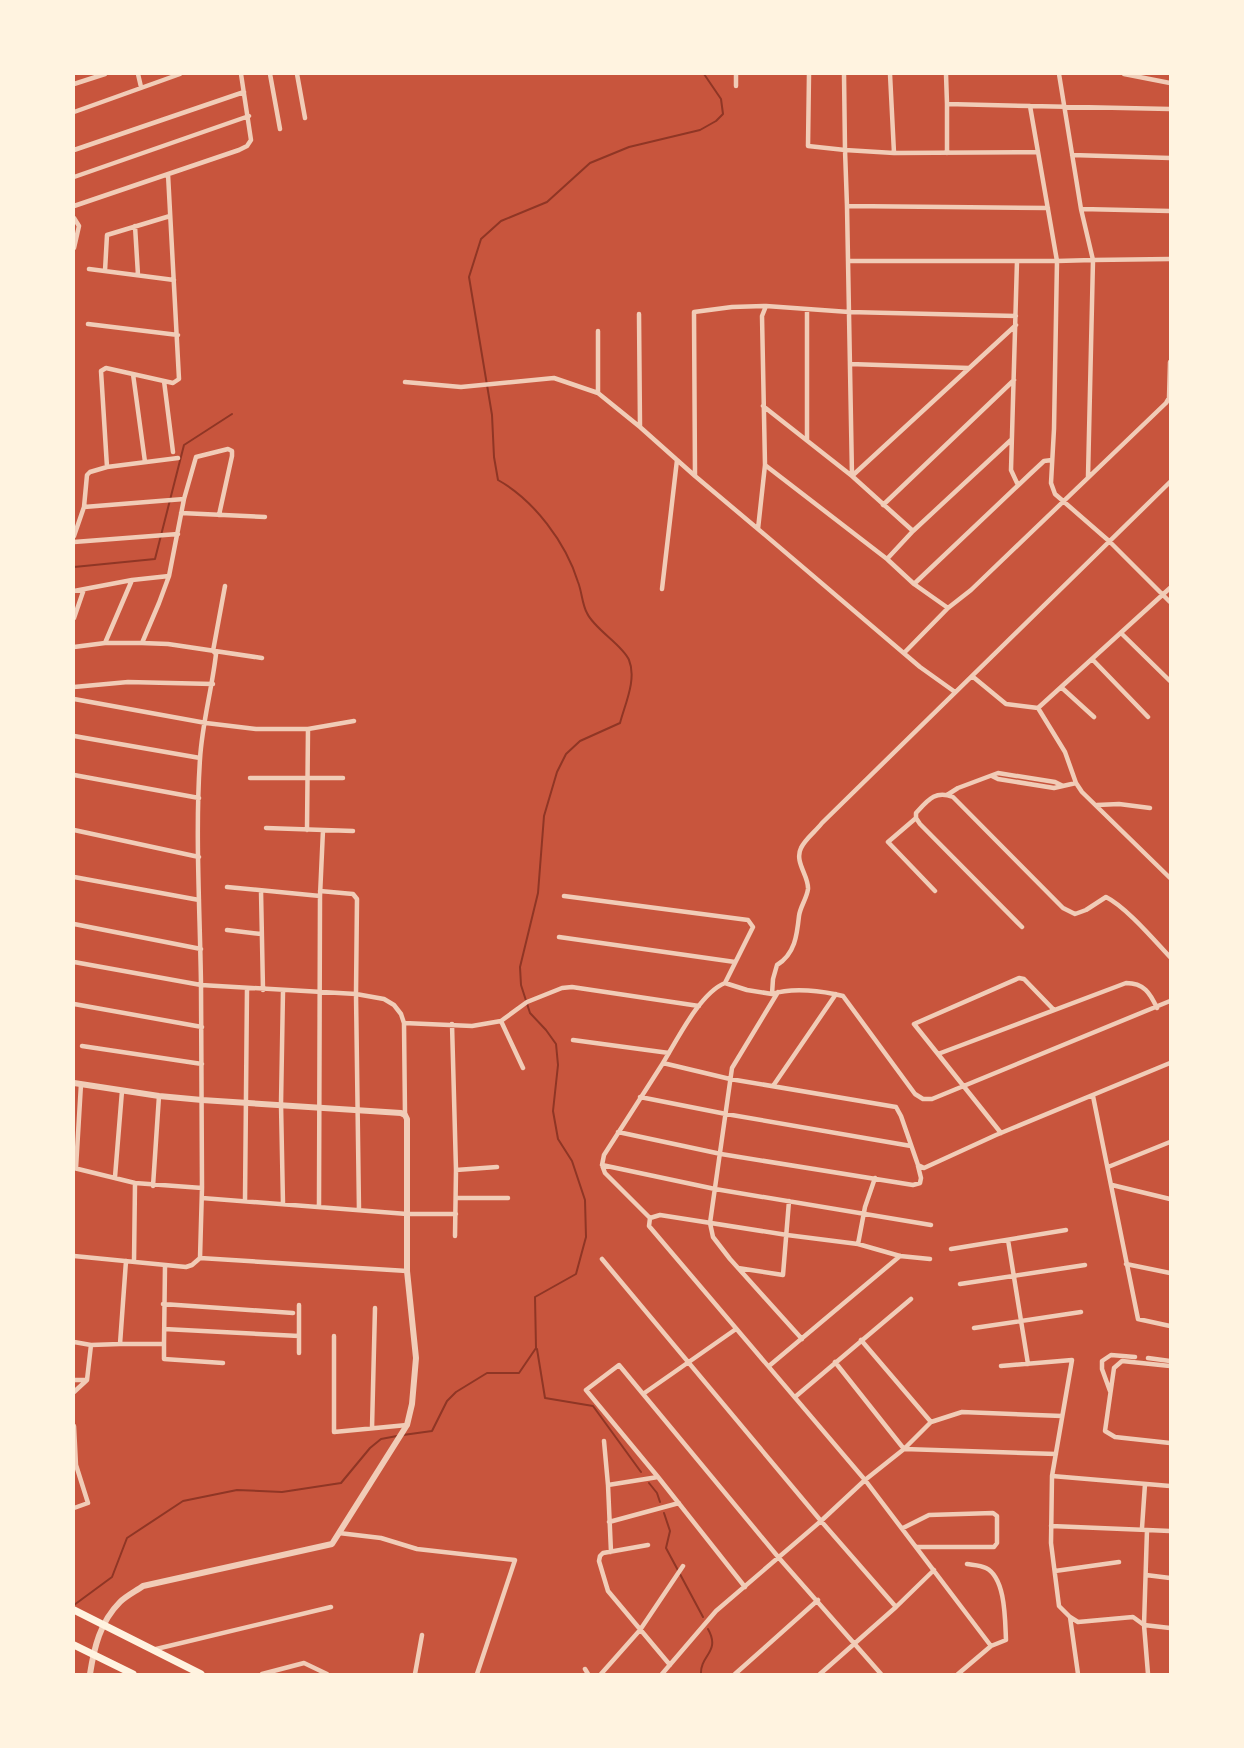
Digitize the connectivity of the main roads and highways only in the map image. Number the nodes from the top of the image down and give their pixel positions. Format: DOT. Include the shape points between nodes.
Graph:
graph roads {
  1 [pos="74,1610"];
  2 [pos="74,1645"];
  3 [pos="133,1674"];
  4 [pos="201,1674"];
  1 -- 4 [label="main road"];
  2 -- 3 [label="main road"];
}
